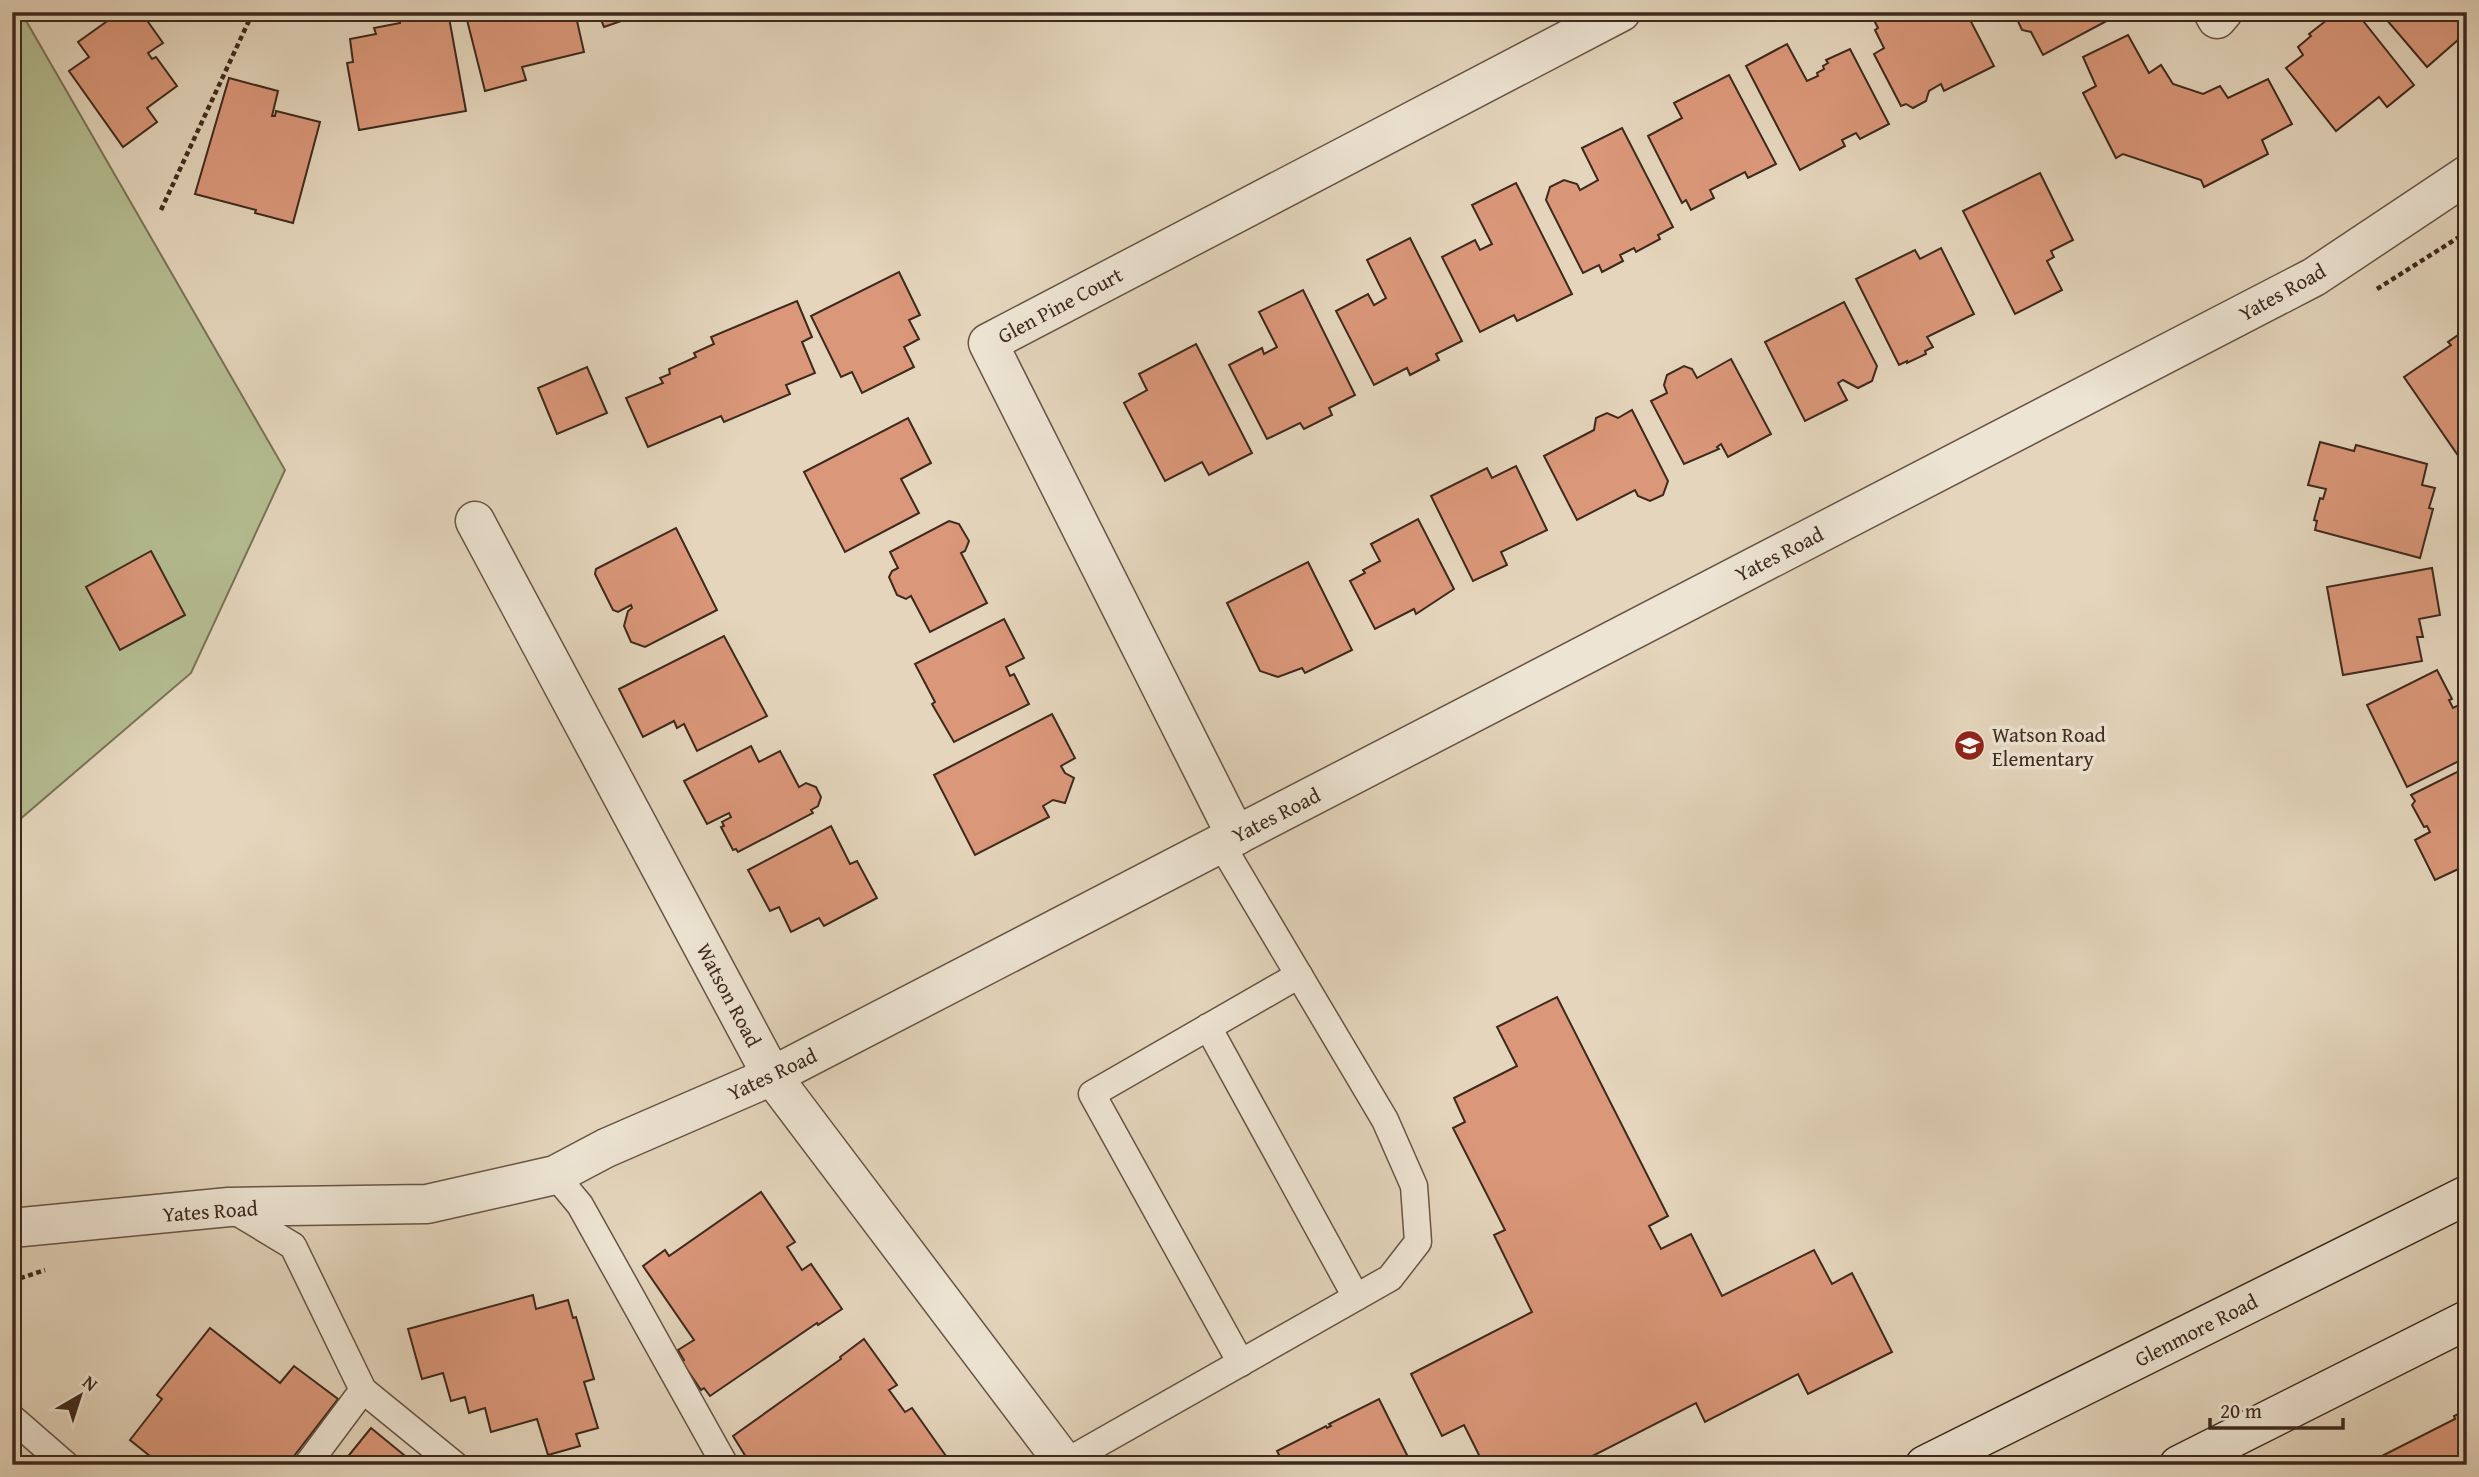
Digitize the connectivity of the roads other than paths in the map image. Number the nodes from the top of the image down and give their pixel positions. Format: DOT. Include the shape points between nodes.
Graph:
graph roads {
  1 [pos="1621,12"];
  2 [pos="2213,12"];
  3 [pos="2223,12"];
  4 [pos="2467,174"];
  5 [pos="475,521"];
  6 [pos="1229,840"];
  7 [pos="1299,975"];
  8 [pos="1208,1027"];
  9 [pos="772,1076"];
  10 [pos="555,1175"];
  11 [pos="2467,1195"];
  12 [pos="229,1207"];
  13 [pos="12,1228"];
  14 [pos="1356,1297"];
  15 [pos="2467,1320"];
  16 [pos="1241,1363"];
  17 [pos="363,1390"];
  18 [pos="12,1418"];
  19 [pos="1065,1464"];
  20 [pos="66,1465"];
  21 [pos="307,1465"];
  22 [pos="455,1465"];
  23 [pos="725,1465"];
  24 [pos="1925,1465"];
  25 [pos="2179,1465"];
  1 -- 6 [label="street, Glen Pine Court" via="988,342"];
  2 -- 3 [label="street" via="2217,19"];
  4 -- 6 [label="street, Yates Road" via="2314,278"];
  5 -- 9 [label="street, Watson Road"];
  6 -- 7 [label="lane"];
  6 -- 9 [label="street, Yates Road"];
  7 -- 8 [label="lane"];
  7 -- 14 [label="lane" via="1385,1120 1414,1186 1418,1242 1390,1278"];
  8 -- 14 [label="lane"];
  8 -- 16 [label="lane" via="1092,1094"];
  9 -- 10 [label="street, Yates Road"];
  9 -- 19 [label="street, Watson Road"];
  10 -- 12 [label="street, Yates Road" via="427,1204"];
  10 -- 23 [label="lane" via="580,1205"];
  11 -- 24 [label="street, Glenmore Road"];
  12 -- 13 [label="street, Yates Road"];
  12 -- 17 [label="lane" via="293,1246"];
  14 -- 16 [label="lane"];
  15 -- 25 [label="street"];
  16 -- 19 [label="lane"];
  17 -- 21 [label="lane"];
  17 -- 22 [label="lane"];
  18 -- 20 [label="lane"];
}
